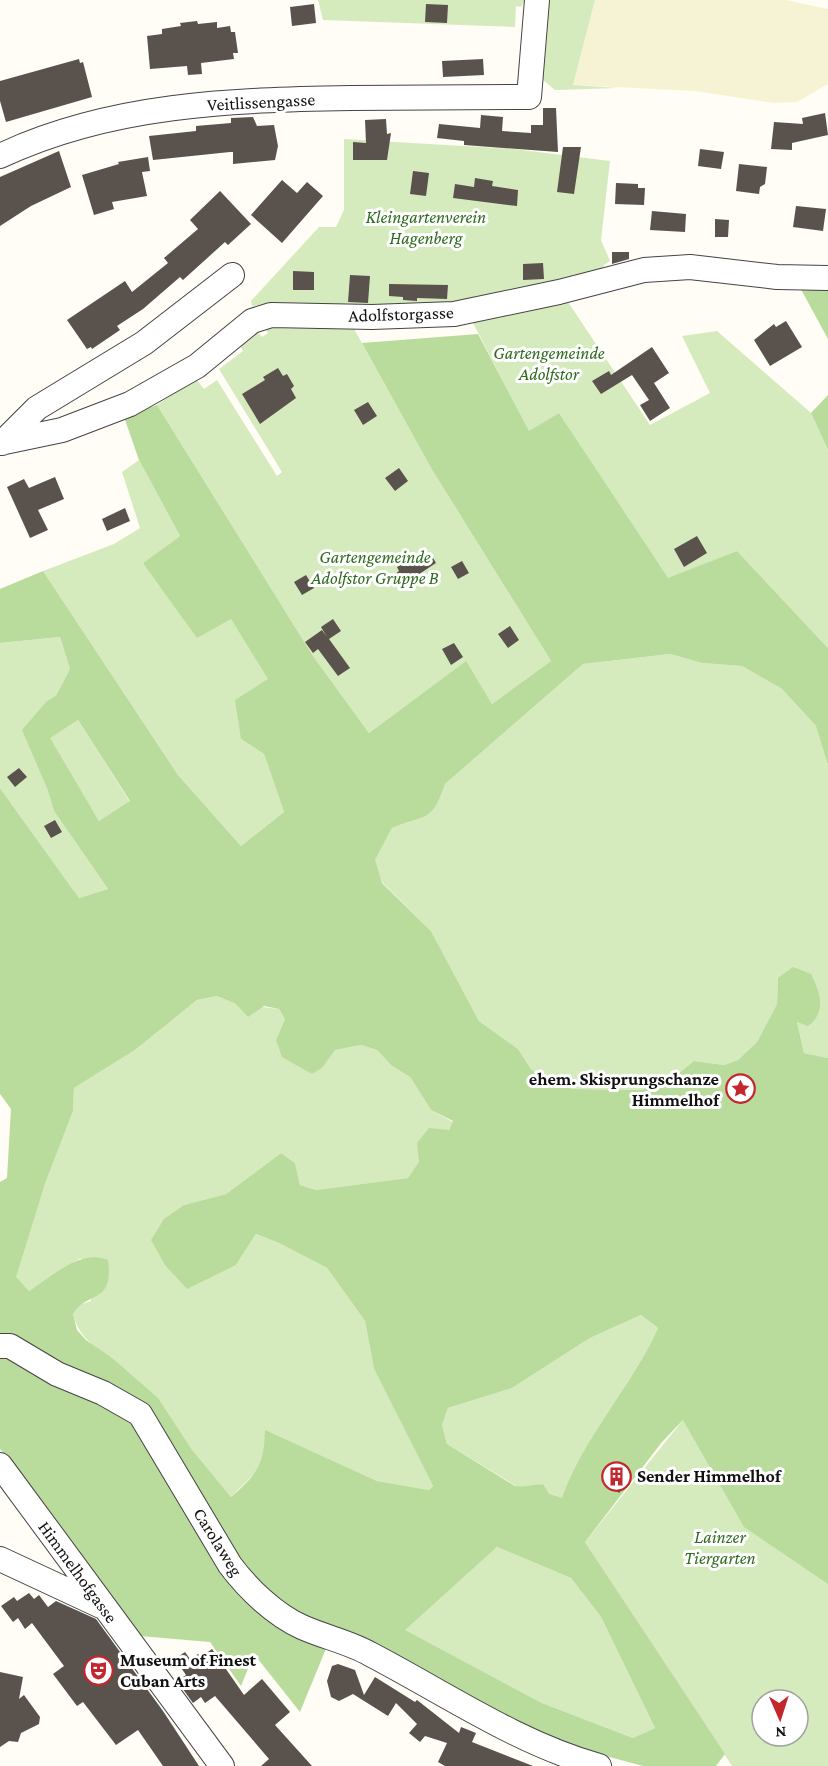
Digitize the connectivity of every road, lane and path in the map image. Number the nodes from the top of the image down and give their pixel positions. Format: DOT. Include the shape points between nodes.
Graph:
graph roads {
  1 [pos="537,0"];
  2 [pos="0,156"];
  3 [pos="232,275"];
  4 [pos="828,278"];
  5 [pos="1,443"];
  6 [pos="0,1346"];
  7 [pos="0,1465"];
  8 [pos="0,1559"];
  9 [pos="104,1607"];
  10 [pos="222,1766"];
  11 [pos="599,1766"];
  1 -- 2 [label="street, Veitlissengasse" via="529,97 286,99 165,109 104,119"];
  3 -- 5 [label="street, Adolfstorgasse" via="144,343 38,408"];
  4 -- 5 [label="street, Adolfstorgasse" via="777,277 690,267 644,270 454,315 271,315 252,321 197,366 130,404 62,430"];
  6 -- 11 [label="street, Carolaweg" via="10,1346 57,1374 140,1414 230,1565 251,1589 300,1626 368,1652 484,1717 571,1758"];
  7 -- 9 [label="street, Himmelhofgasse"];
  8 -- 9 [label="street"];
  9 -- 10 [label="street, Himmelhofgasse"];
}
